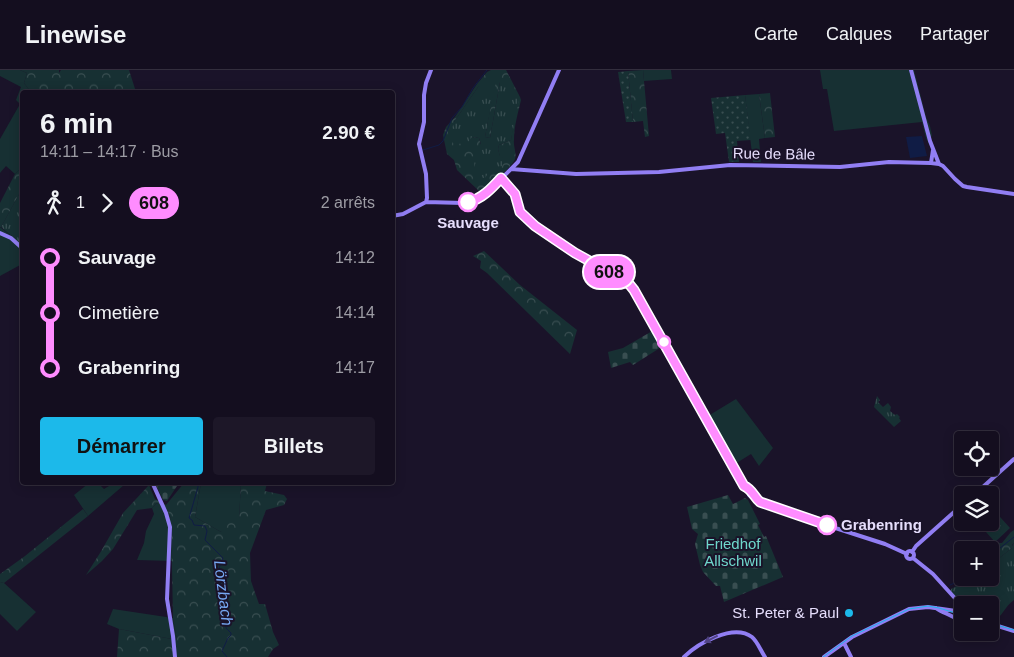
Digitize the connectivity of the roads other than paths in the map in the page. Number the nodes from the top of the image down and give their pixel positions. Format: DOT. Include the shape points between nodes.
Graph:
graph roads {
  1 [pos="431,70"];
  2 [pos="559,70"];
  3 [pos="911,70"];
  4 [pos="932,150"];
  5 [pos="518,162"];
  6 [pos="931,163"];
  7 [pos="939,164"];
  8 [pos="511,169"];
  9 [pos="525,170"];
  10 [pos="501,178"];
  11 [pos="1014,194"];
  12 [pos="426,202"];
  13 [pos="395,215"];
  14 [pos="0,233"];
  15 [pos="20,246"];
  16 [pos="1014,459"];
  17 [pos="153,485"];
  18 [pos="984,486"];
  19 [pos="746,487"];
  20 [pos="750,493"];
  21 [pos="954,512"];
  22 [pos="912,552"];
  23 [pos="907,554"];
  24 [pos="913,558"];
  25 [pos="954,597"];
  26 [pos="936,608"];
  27 [pos="954,610"];
  28 [pos="954,617"];
  29 [pos="999,626"];
  30 [pos="1014,631"];
  31 [pos="844,643"];
  32 [pos="175,657"];
  33 [pos="684,657"];
  34 [pos="764,657"];
  35 [pos="824,657"];
  36 [pos="851,657"];
  1 -- 12 [label="main road" via="424,95 424,122 419,144 426,174"];
  2 -- 5 [label="main road"];
  3 -- 4 [label="main road"];
  4 -- 6 [label="main road"];
  4 -- 7 [label="main road"];
  5 -- 8 [label="main road"];
  5 -- 9 [label="main road"];
  6 -- 7 [label="main road, Rue de Bâle"];
  6 -- 9 [label="main road, Rue de Bâle" via="840,166 738,164 659,172 585,174"];
  7 -- 11 [label="main road" via="966,188"];
  8 -- 9 [label="main road, Rue de Bâle"];
  8 -- 10 [label="main road"];
  10 -- 12 [label="main road" via="472,201"];
  10 -- 19 [label="main road" via="515,194 520,212 535,226 622,279 634,290"];
  12 -- 13 [label="main road"];
  14 -- 15 [label="main road"];
  16 -- 18 [label="main road"];
  17 -- 32 [label="main road" via="170,527 167,599"];
  20 -- 23 [label="main road" via="760,502"];
  21 -- 22 [label="main road"];
  22 -- 23 [label="main road"];
  22 -- 24 [label="main road"];
  23 -- 24 [label="main road" via="908,558"];
  24 -- 25 [label="main road"];
  26 -- 27 [label="main road"];
  26 -- 28 [label="main road"];
  26 -- 31 [label="main road" via="909,609"];
  29 -- 30 [label="main road"];
  31 -- 35 [label="main road"];
  31 -- 36 [label="main road"];
  34 -- 33 [label="main road, one-way" via="752,638 740,633 718,635"];
}
